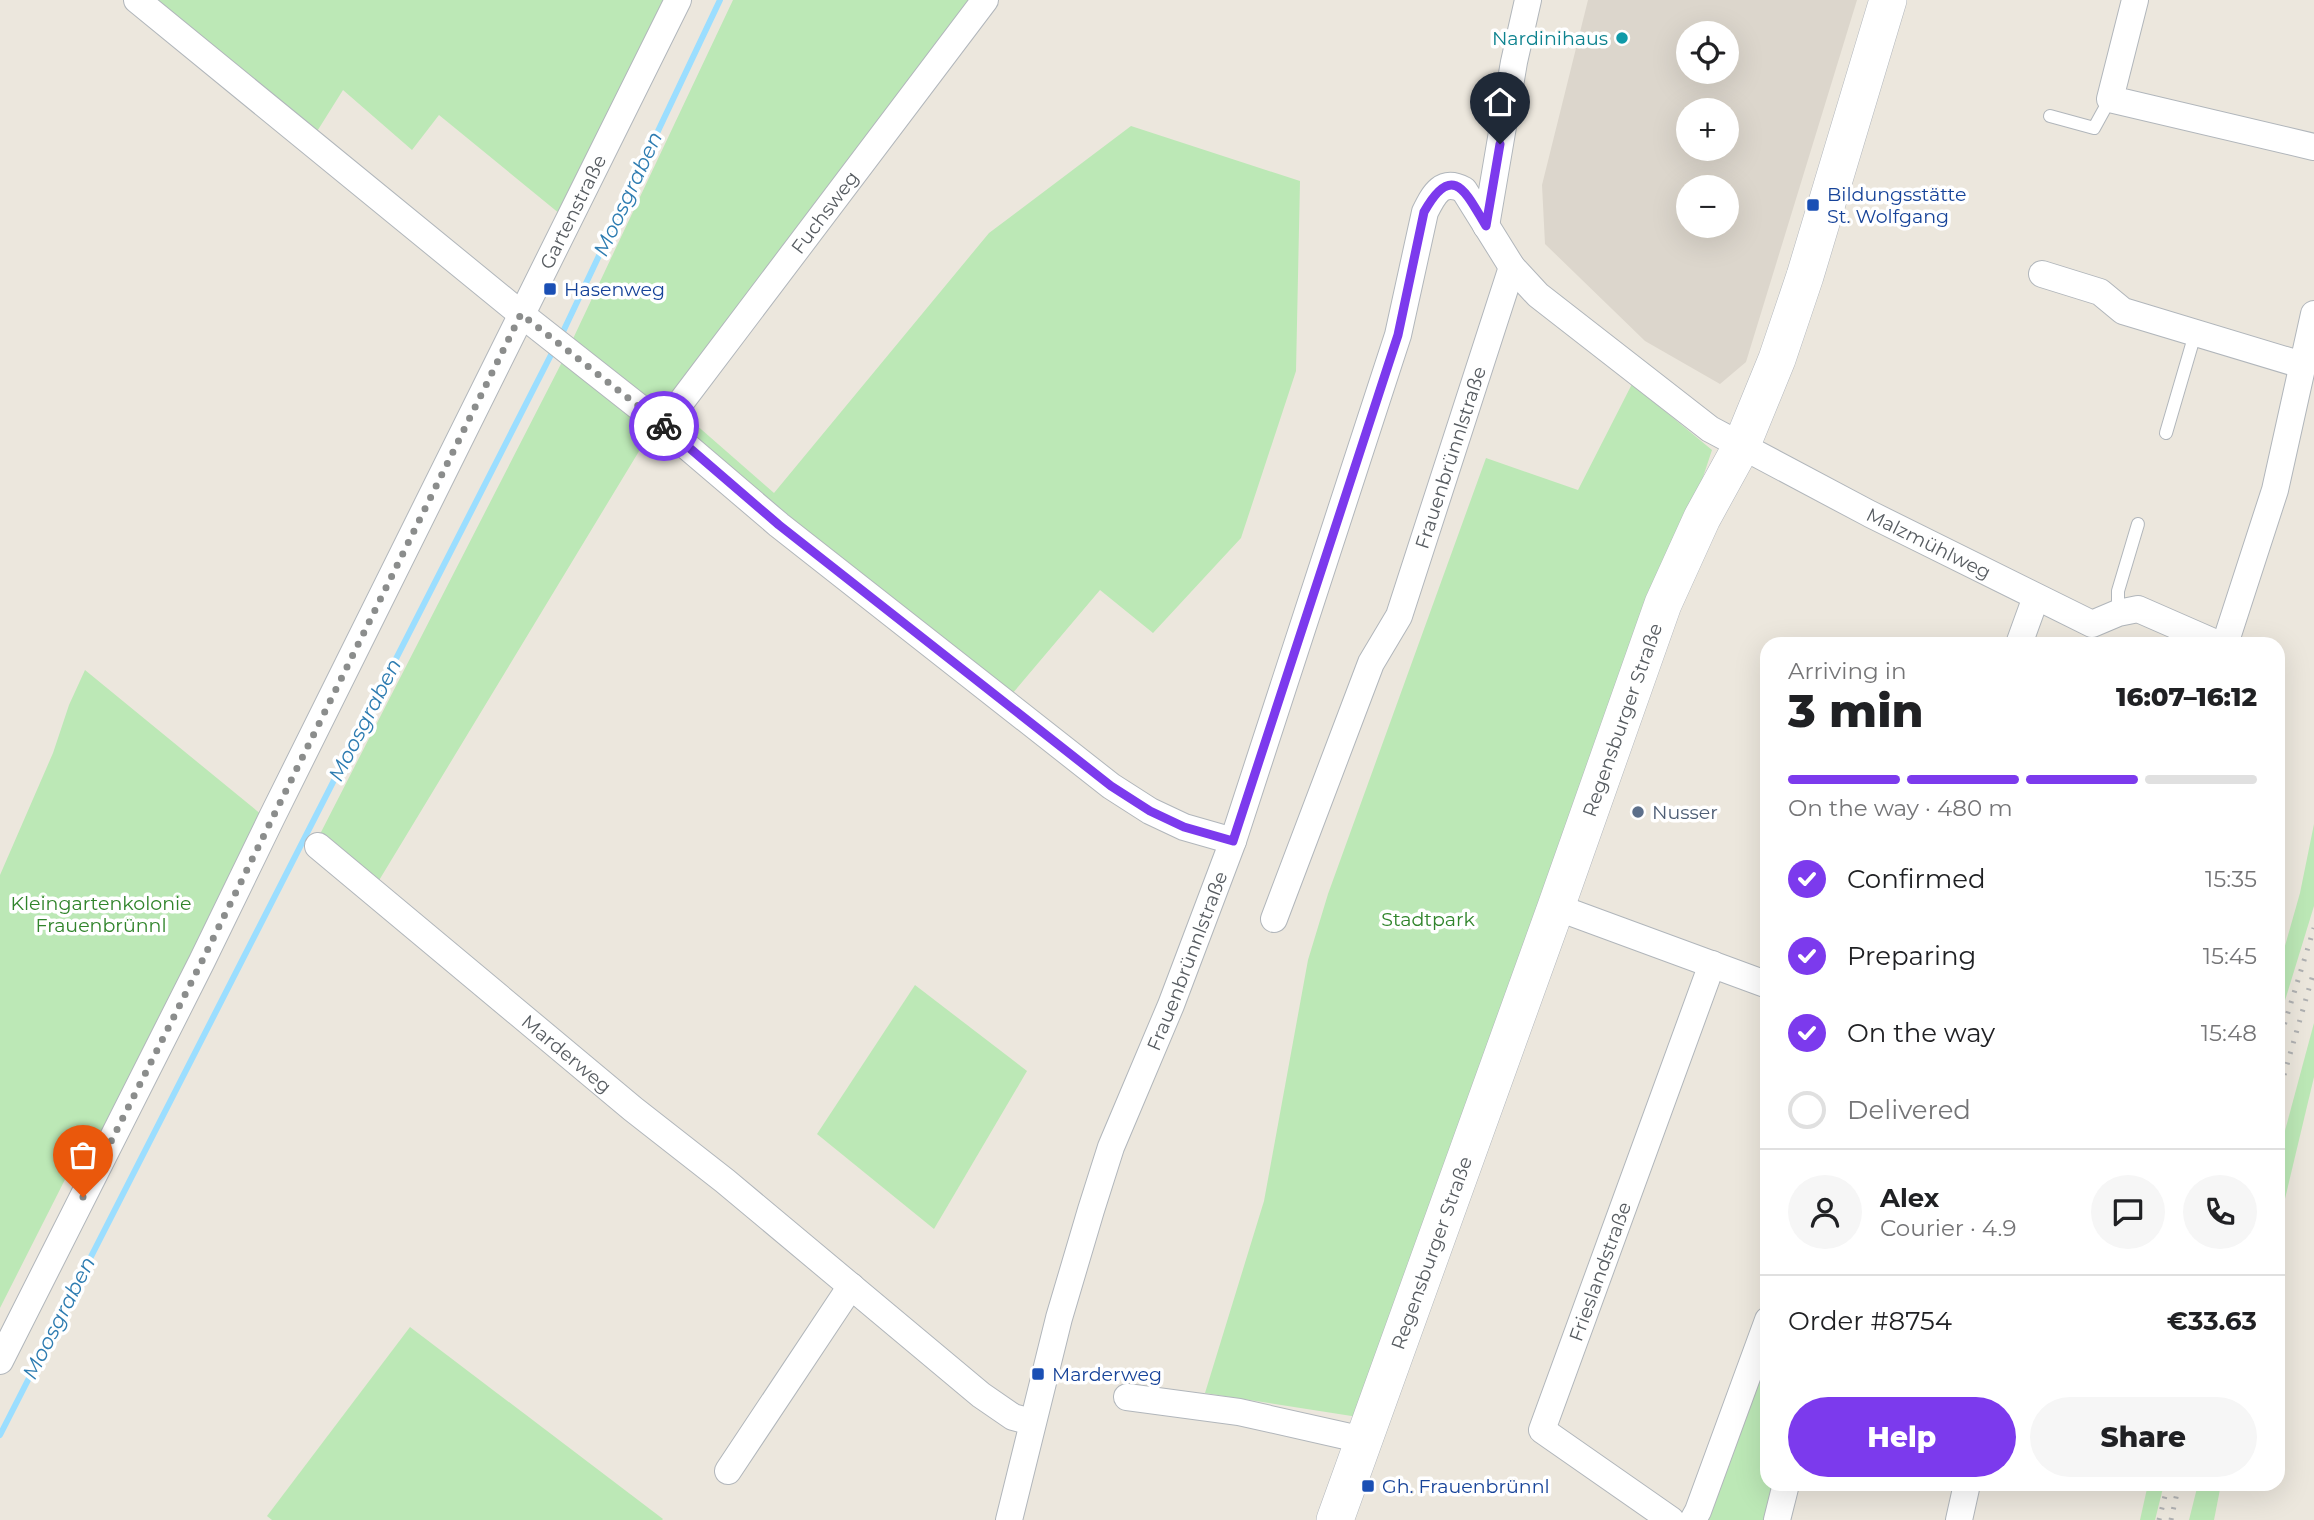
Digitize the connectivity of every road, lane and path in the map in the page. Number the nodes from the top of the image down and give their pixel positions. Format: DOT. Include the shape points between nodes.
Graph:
graph roads {
  1 [pos="137,0"];
  2 [pos="678,0"];
  3 [pos="985,0"];
  4 [pos="1528,0"];
  5 [pos="1888,0"];
  6 [pos="2135,0"];
  7 [pos="2109,100"];
  8 [pos="2050,116"];
  9 [pos="2314,147"];
  10 [pos="1486,226"];
  11 [pos="1512,267"];
  12 [pos="2042,274"];
  13 [pos="521,314"];
  14 [pos="2314,314"];
  15 [pos="2195,334"];
  16 [pos="2302,365"];
  17 [pos="663,426"];
  18 [pos="2166,433"];
  19 [pos="1741,447"];
  20 [pos="2138,524"];
  21 [pos="2036,597"];
  22 [pos="2119,613"];
  23 [pos="2022,637"];
  24 [pos="2202,637"];
  25 [pos="2227,637"];
  26 [pos="1233,841"];
  27 [pos="318,846"];
  28 [pos="1556,907"];
  29 [pos="1274,919"];
  30 [pos="1712,964"];
  31 [pos="1760,982"];
  32 [pos="850,1286"];
  33 [pos="1760,1342"];
  34 [pos="0,1361"];
  35 [pos="1127,1397"];
  36 [pos="1032,1422"];
  37 [pos="1364,1443"];
  38 [pos="729,1471"];
  39 [pos="1784,1491"];
  40 [pos="1965,1491"];
  41 [pos="1009,1520"];
  42 [pos="1335,1520"];
  43 [pos="1671,1520"];
  44 [pos="1693,1520"];
  45 [pos="1777,1520"];
  46 [pos="1959,1520"];
  1 -- 13 [label="street"];
  2 -- 13 [label="street, Gartenstraße"];
  3 -- 17 [label="street, Fuchsweg"];
  4 -- 10 [label="street"];
  5 -- 19 [label="street, Regensburger Straße" via="1801,288"];
  6 -- 7 [label="street"];
  7 -- 8 [label="lane" via="2094,128"];
  7 -- 9 [label="street"];
  10 -- 11 [label="street, Frauenbrünnlstraße"];
  10 -- 26 [label="street, Frauenbrünnlstraße" via="1464,190 1455,184 1443,187 1424,212 1398,335"];
  11 -- 19 [label="street, Frauenbrünnlstraße" via="1538,295 1710,429"];
  11 -- 29 [label="street, Frauenbrünnlstraße" via="1399,617 1371,663"];
  12 -- 15 [label="street" via="2100,292 2123,311"];
  13 -- 17 [label="street"];
  13 -- 34 [label="street, Gartenstraße"];
  14 -- 16 [label="street"];
  15 -- 16 [label="street"];
  15 -- 18 [label="lane"];
  16 -- 25 [label="street" via="2275,490"];
  17 -- 26 [label="street" via="779,525 1111,786 1184,827"];
  19 -- 21 [label="street, Malzmühlweg"];
  19 -- 28 [label="street, Regensburger Straße" via="1663,604"];
  20 -- 22 [label="lane" via="2118,592"];
  21 -- 22 [label="street, Malzmühlweg" via="2092,624"];
  21 -- 23 [label="street"];
  22 -- 24 [label="street, Malzmühlweg" via="2138,609"];
  26 -- 36 [label="street, Frauenbrünnlstraße" via="1111,1147"];
  27 -- 32 [label="street, Marderweg"];
  28 -- 30 [label="street"];
  28 -- 37 [label="street, Regensburger Straße"];
  30 -- 31 [label="street"];
  30 -- 43 [label="street, Frieslandstraße" via="1542,1430"];
  32 -- 36 [label="street, Marderweg" via="981,1395 1013,1417"];
  32 -- 38 [label="street"];
  33 -- 44 [label="street"];
  35 -- 37 [label="street" via="1239,1412"];
  36 -- 41 [label="street, Frauenbrünnlstraße"];
  37 -- 42 [label="street, Regensburger Straße"];
  39 -- 45 [label="street"];
  40 -- 46 [label="street"];
}
